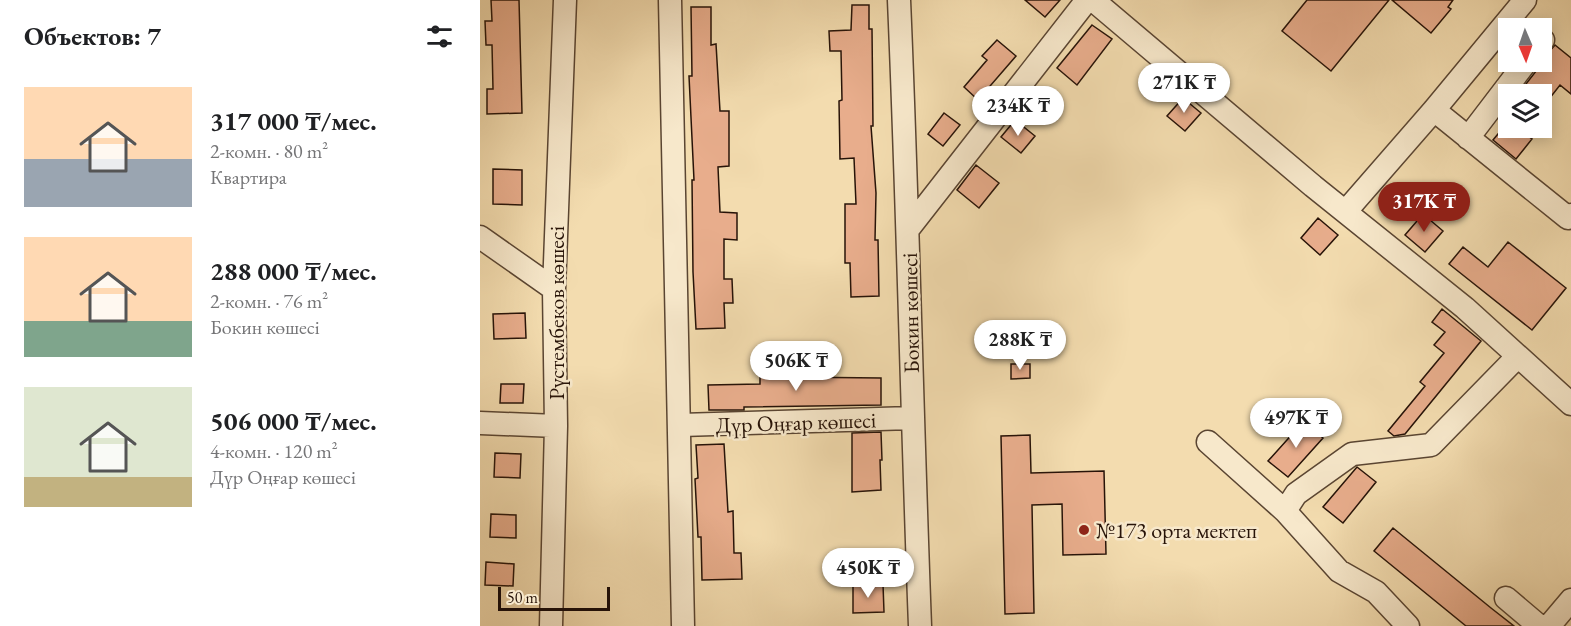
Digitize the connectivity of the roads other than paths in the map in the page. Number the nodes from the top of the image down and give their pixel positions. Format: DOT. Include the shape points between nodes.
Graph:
graph roads {
  1 [pos="565,0"];
  2 [pos="670,0"];
  3 [pos="899,0"];
  4 [pos="1087,0"];
  5 [pos="1093,0"];
  6 [pos="1525,0"];
  7 [pos="1518,72"];
  8 [pos="1434,110"];
  9 [pos="1468,138"];
  10 [pos="1346,211"];
  11 [pos="1571,215"];
  12 [pos="909,228"];
  13 [pos="480,237"];
  14 [pos="554,289"];
  15 [pos="1518,356"];
  16 [pos="1571,404"];
  17 [pos="912,418"];
  18 [pos="480,423"];
  19 [pos="681,425"];
  20 [pos="556,426"];
  21 [pos="1208,442"];
  22 [pos="1285,511"];
  23 [pos="1506,598"];
  24 [pos="1571,600"];
  25 [pos="551,626"];
  26 [pos="683,626"];
  27 [pos="920,626"];
  28 [pos="1408,626"];
  29 [pos="1539,626"];
  30 [pos="1549,626"];
  1 -- 14 [label="street, Рүстембеков көшесі"];
  2 -- 19 [label="street"];
  3 -- 12 [label="street, Бокин көшесі"];
  4 -- 12 [label="street"];
  5 -- 10 [label="street"];
  6 -- 8 [label="street"];
  7 -- 9 [label="street"];
  8 -- 9 [label="street"];
  8 -- 10 [label="street"];
  9 -- 11 [label="street" via="1568,218"];
  10 -- 15 [label="street"];
  12 -- 17 [label="street, Бокин көшесі"];
  13 -- 14 [label="street"];
  14 -- 20 [label="street, Рүстембеков көшесі"];
  15 -- 16 [label="street"];
  15 -- 22 [label="street" via="1431,445 1352,454 1296,494"];
  17 -- 19 [label="street, Дүр Оңғар көшесі"];
  17 -- 27 [label="street, Бокин көшесі"];
  18 -- 20 [label="street"];
  19 -- 26 [label="street"];
  20 -- 25 [label="street, Рүстембеков көшесі"];
  21 -- 22 [label="street"];
  22 -- 28 [label="street" via="1339,571 1376,592"];
  23 -- 29 [label="street"];
  24 -- 30 [label="street"];
}
